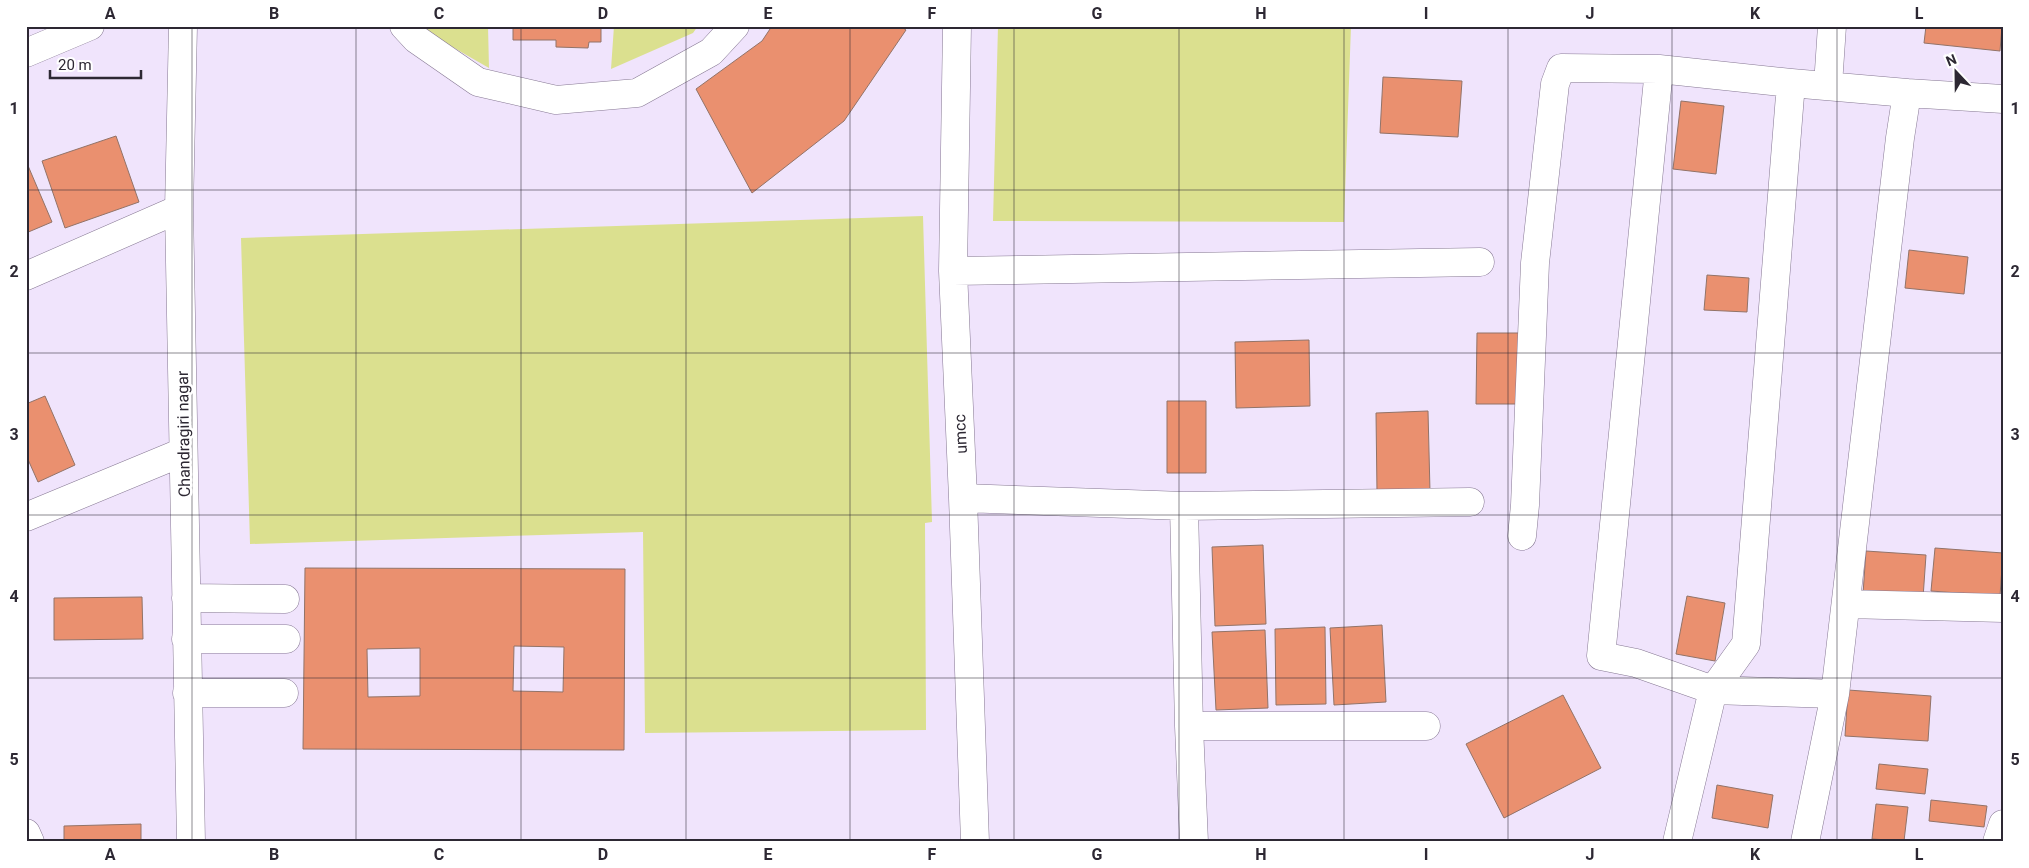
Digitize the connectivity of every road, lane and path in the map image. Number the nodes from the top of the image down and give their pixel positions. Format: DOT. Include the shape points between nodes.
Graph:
graph roads {
  1 [pos="183,26"];
  2 [pos="404,26"];
  3 [pos="735,26"];
  4 [pos="957,26"];
  5 [pos="1832,26"];
  6 [pos="87,27"];
  7 [pos="26,53"];
  8 [pos="1659,69"];
  9 [pos="1791,83"];
  10 [pos="1828,85"];
  11 [pos="1907,93"];
  12 [pos="2003,98"];
  13 [pos="179,209"];
  14 [pos="1480,262"];
  15 [pos="953,271"];
  16 [pos="26,276"];
  17 [pos="183,452"];
  18 [pos="963,498"];
  19 [pos="1470,502"];
  20 [pos="1184,506"];
  21 [pos="26,517"];
  22 [pos="1522,536"];
  23 [pos="186,598"];
  24 [pos="285,599"];
  25 [pos="1846,604"];
  26 [pos="2003,608"];
  27 [pos="186,639"];
  28 [pos="286,639"];
  29 [pos="1713,690"];
  30 [pos="187,693"];
  31 [pos="284,693"];
  32 [pos="1835,694"];
  33 [pos="1189,726"];
  34 [pos="1426,726"];
  35 [pos="2003,824"];
  36 [pos="26,833"];
  37 [pos="30,842"];
  38 [pos="191,842"];
  39 [pos="975,842"];
  40 [pos="1194,842"];
  41 [pos="1677,842"];
  42 [pos="1805,842"];
  43 [pos="1997,842"];
  1 -- 13 [label="street, Chandragiri nagar"];
  2 -- 3 [label="street" via="416,39 478,82 556,100 637,93 711,52"];
  4 -- 15 [label="street, umcc"];
  5 -- 10 [label="street"];
  6 -- 7 [label="street"];
  8 -- 9 [label="street"];
  8 -- 22 [label="street" via="1562,68 1555,84 1535,263"];
  8 -- 29 [label="street" via="1601,656 1636,663"];
  9 -- 10 [label="street"];
  9 -- 29 [label="street" via="1746,644"];
  10 -- 11 [label="street"];
  11 -- 12 [label="street"];
  11 -- 25 [label="street"];
  13 -- 16 [label="street"];
  13 -- 17 [label="street, Chandragiri nagar"];
  14 -- 15 [label="street"];
  15 -- 18 [label="street, umcc"];
  17 -- 21 [label="street"];
  17 -- 23 [label="street, Chandragiri nagar"];
  18 -- 20 [label="street"];
  18 -- 39 [label="street, umcc"];
  19 -- 20 [label="street"];
  20 -- 33 [label="street"];
  23 -- 24 [label="street"];
  23 -- 27 [label="street, Chandragiri nagar"];
  25 -- 26 [label="street"];
  25 -- 32 [label="street"];
  27 -- 28 [label="street"];
  27 -- 30 [label="street, Chandragiri nagar"];
  29 -- 32 [label="street"];
  29 -- 41 [label="street"];
  30 -- 31 [label="street"];
  30 -- 38 [label="street, Chandragiri nagar"];
  32 -- 42 [label="street"];
  33 -- 34 [label="street"];
  33 -- 40 [label="street"];
  35 -- 43 [label="street"];
  36 -- 37 [label="street"];
}
